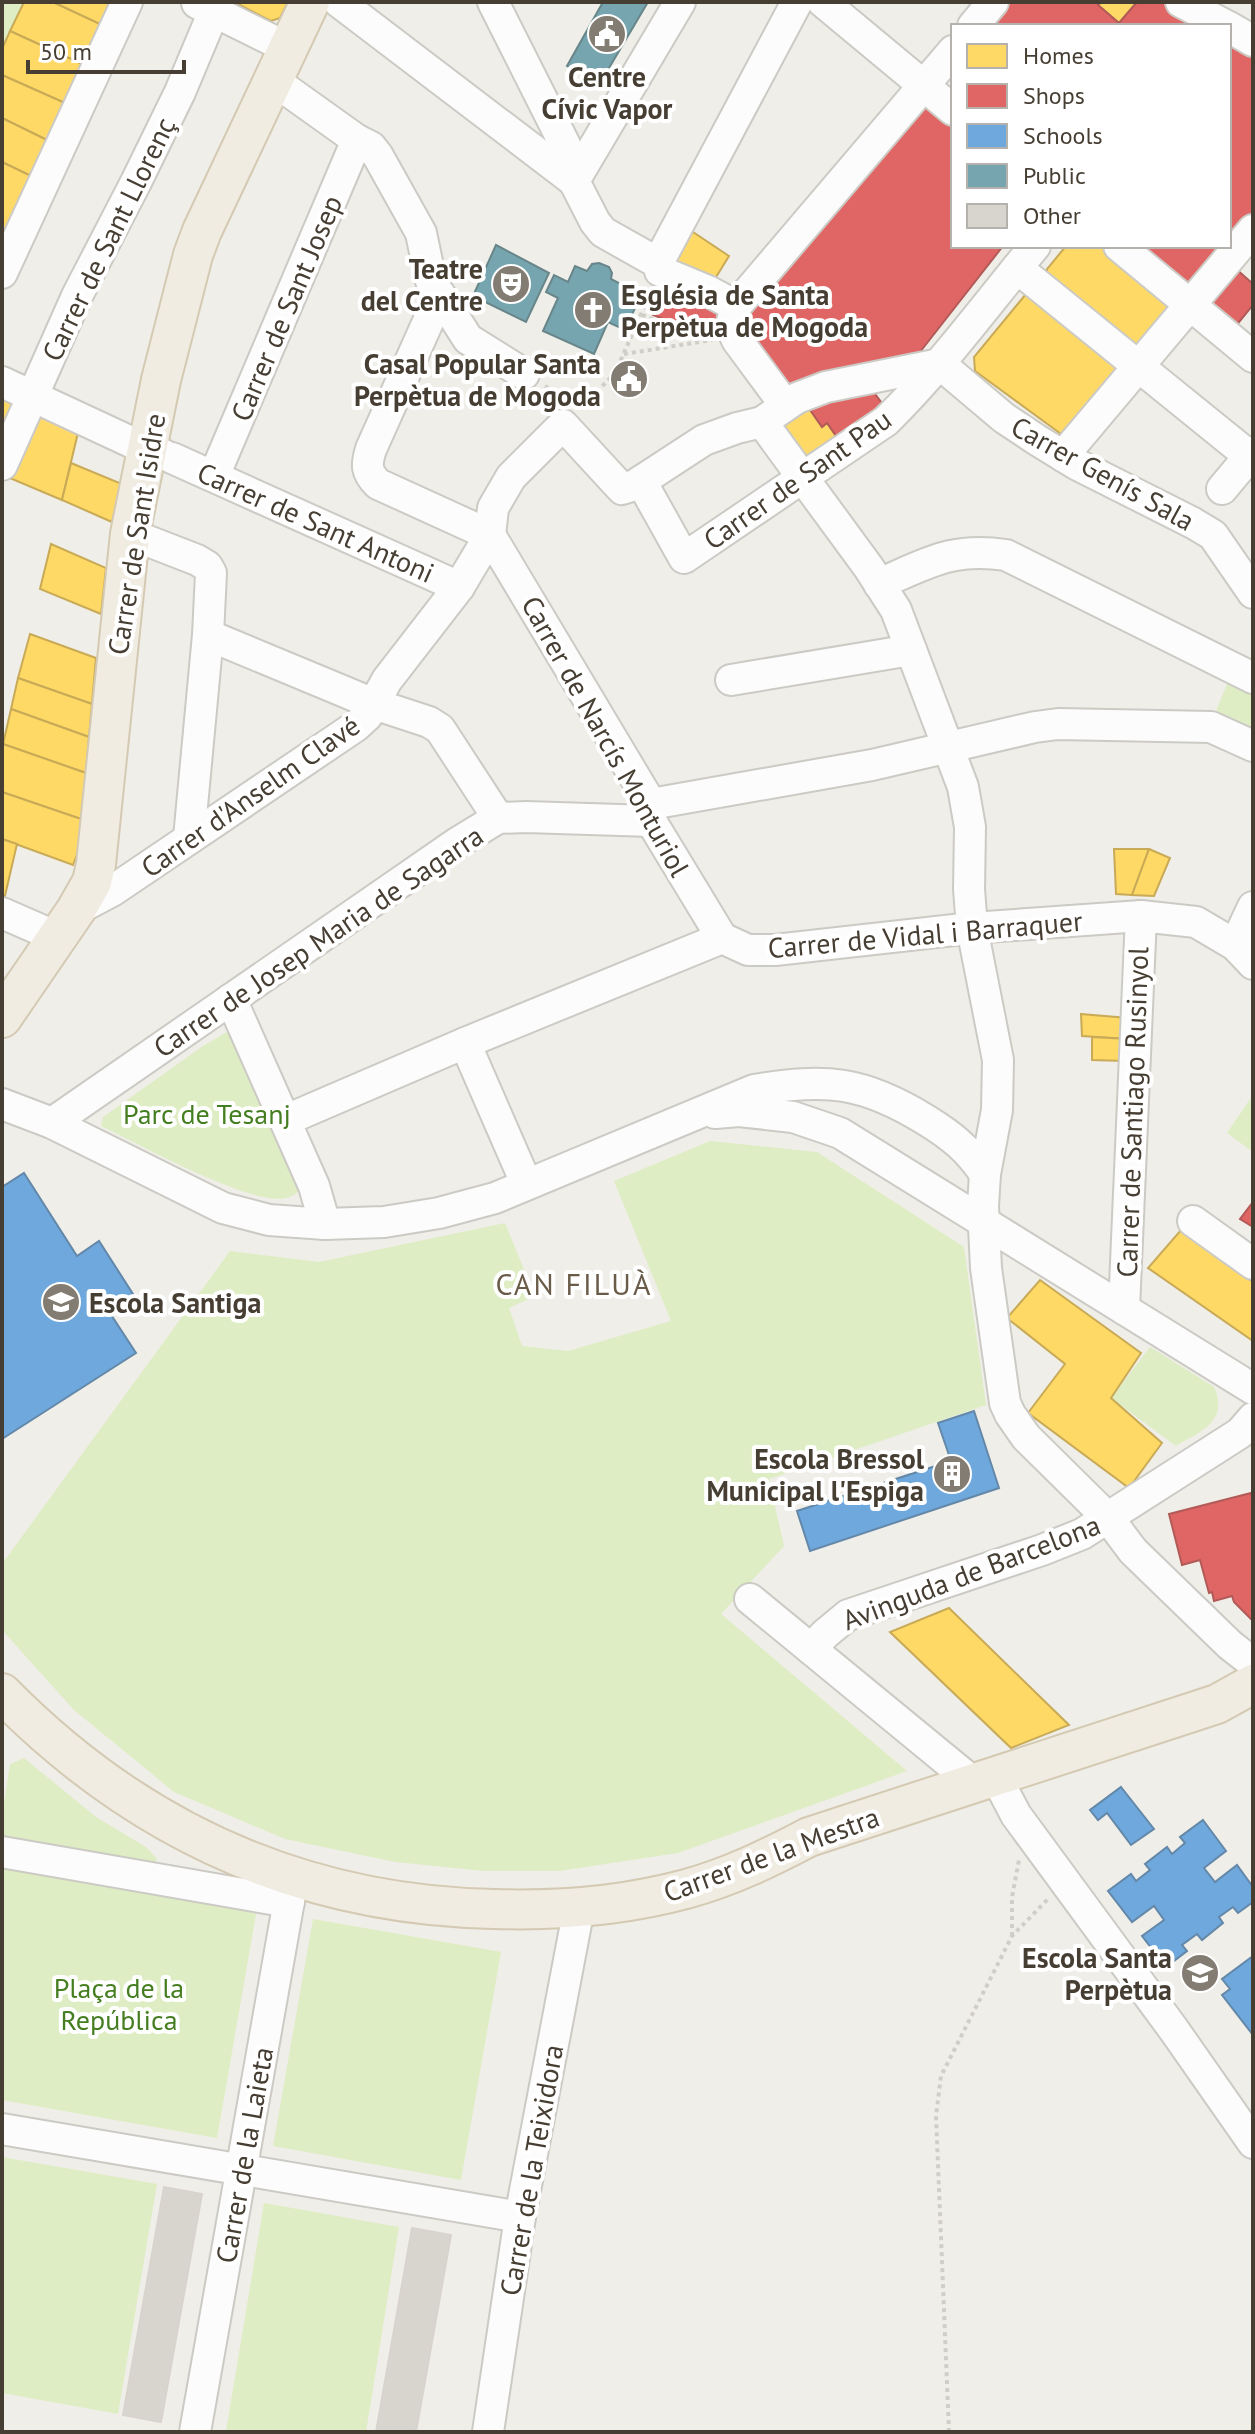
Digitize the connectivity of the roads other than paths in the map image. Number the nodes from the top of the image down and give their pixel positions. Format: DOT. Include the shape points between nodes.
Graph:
graph roads {
  1 [pos="127,2"];
  2 [pos="310,2"];
  3 [pos="339,2"];
  4 [pos="493,2"];
  5 [pos="680,2"];
  6 [pos="797,2"];
  7 [pos="823,2"];
  8 [pos="993,2"];
  9 [pos="1181,2"];
  10 [pos="205,7"];
  11 [pos="1227,21"];
  12 [pos="975,24"];
  13 [pos="1231,24"];
  14 [pos="1253,41"];
  15 [pos="951,53"];
  16 [pos="281,64"];
  17 [pos="924,86"];
  18 [pos="951,108"];
  19 [pos="357,140"];
  20 [pos="574,181"];
  21 [pos="1253,230"];
  22 [pos="1121,248"];
  23 [pos="1026,257"];
  24 [pos="658,263"];
  25 [pos="2,273"];
  26 [pos="440,295"];
  27 [pos="1189,305"];
  28 [pos="726,326"];
  29 [pos="1253,357"];
  30 [pos="940,364"];
  31 [pos="1138,366"];
  32 [pos="524,374"];
  33 [pos="2,382"];
  34 [pos="902,387"];
  35 [pos="33,396"];
  36 [pos="773,414"];
  37 [pos="161,454"];
  38 [pos="1063,456"];
  39 [pos="1252,456"];
  40 [pos="2,465"];
  41 [pos="214,476"];
  42 [pos="803,479"];
  43 [pos="641,481"];
  44 [pos="1222,489"];
  45 [pos="130,534"];
  46 [pos="490,535"];
  47 [pos="879,584"];
  48 [pos="459,587"];
  49 [pos="1253,593"];
  50 [pos="208,635"];
  51 [pos="911,650"];
  52 [pos="1253,678"];
  53 [pos="731,680"];
  54 [pos="374,704"];
  55 [pos="1253,746"];
  56 [pos="948,747"];
  57 [pos="651,813"];
  58 [pos="498,818"];
  59 [pos="189,838"];
  60 [pos="1253,907"];
  61 [pos="2,913"];
  62 [pos="1141,916"];
  63 [pos="66,924"];
  64 [pos="972,928"];
  65 [pos="722,938"];
  66 [pos="1244,954"];
  67 [pos="231,999"];
  68 [pos="2,1018"];
  69 [pos="465,1043"];
  70 [pos="2,1104"];
  71 [pos="700,1114"];
  72 [pos="286,1120"];
  73 [pos="52,1123"];
  74 [pos="985,1174"];
  75 [pos="526,1183"];
  76 [pos="984,1221"];
  77 [pos="1193,1221"];
  78 [pos="325,1224"];
  79 [pos="1253,1264"];
  80 [pos="1124,1309"];
  81 [pos="1253,1389"];
  82 [pos="1253,1418"];
  83 [pos="1109,1519"];
  84 [pos="750,1599"];
  85 [pos="811,1649"];
  86 [pos="1253,1663"];
  87 [pos="1253,1684"];
  88 [pos="3,1695"];
  89 [pos="1235,1706"];
  90 [pos="985,1780"];
  91 [pos="2,1852"];
  92 [pos="291,1890"];
  93 [pos="579,1908"];
  94 [pos="2,2129"];
  95 [pos="1253,2143"];
  96 [pos="241,2171"];
  97 [pos="520,2217"];
  98 [pos="195,2432"];
  99 [pos="488,2432"];
  1 -- 25 [label="street"];
  2 -- 16 [label="main road, Carrer de Sant Isidre"];
  3 -- 20 [label="street"];
  4 -- 20 [label="street" via="565,145"];
  5 -- 20 [label="street"];
  6 -- 24 [label="street"];
  7 -- 17 [label="street"];
  8 -- 12 [label="street"];
  9 -- 11 [label="street"];
  10 -- 16 [label="street"];
  10 -- 35 [label="street, Carrer de Sant Llorenç" via="180,92"];
  13 -- 14 [label="street"];
  15 -- 17 [label="street"];
  16 -- 19 [label="street"];
  16 -- 37 [label="main road, Carrer de Sant Isidre" via="193,255 161,380"];
  17 -- 18 [label="street"];
  17 -- 28 [label="street"];
  19 -- 26 [label="street" via="378,156 421,233 431,281"];
  19 -- 41 [label="street, Carrer de Sant Josep"];
  20 -- 24 [label="street" via="603,232"];
  21 -- 27 [label="street"];
  22 -- 27 [label="street"];
  23 -- 30 [label="street"];
  23 -- 31 [label="street"];
  24 -- 28 [label="street" via="660,271 708,291"];
  26 -- 32 [label="street" via="468,339"];
  26 -- 46 [label="street" via="366,464 378,484"];
  27 -- 29 [label="street"];
  27 -- 31 [label="street"];
  28 -- 36 [label="street"];
  30 -- 34 [label="street"];
  30 -- 38 [label="street, Carrer Genís Sala" via="1004,418"];
  31 -- 38 [label="street"];
  31 -- 39 [label="street"];
  33 -- 35 [label="street, Carrer de Sant Antoni"];
  34 -- 36 [label="street" via="826,387"];
  34 -- 42 [label="street, Carrer de Sant Pau" via="886,421"];
  35 -- 37 [label="street, Carrer de Sant Antoni"];
  35 -- 40 [label="street, Carrer de Sant Llorenç"];
  36 -- 42 [label="street"];
  36 -- 43 [label="street" via="704,440"];
  37 -- 41 [label="street, Carrer de Sant Antoni"];
  37 -- 45 [label="main road, Carrer de Sant Isidre"];
  38 -- 49 [label="street, Carrer Genís Sala" via="1213,535"];
  39 -- 44 [label="street"];
  41 -- 48 [label="street, Carrer de Sant Antoni"];
  42 -- 43 [label="street, Carrer de Sant Pau" via="684,558"];
  42 -- 47 [label="street"];
  43 -- 46 [label="street, Carrer d'Anselm Clavé" via="622,489 569,414 511,477 493,508"];
  45 -- 50 [label="street" via="207,566"];
  45 -- 63 [label="main road, Carrer de Sant Isidre" via="96,864 92,882"];
  46 -- 48 [label="street, Carrer d'Anselm Clavé"];
  46 -- 57 [label="street, Carrer de Narcís Monturiol"];
  47 -- 51 [label="street"];
  47 -- 52 [label="street" via="960,553 1006,555"];
  48 -- 54 [label="street, Carrer d'Anselm Clavé"];
  50 -- 54 [label="street"];
  50 -- 59 [label="street"];
  51 -- 53 [label="street"];
  51 -- 56 [label="street"];
  54 -- 58 [label="street" via="440,729"];
  54 -- 59 [label="street, Carrer d'Anselm Clavé" via="356,726"];
  55 -- 56 [label="street, Carrer de Josep Maria de Sagarra" via="1211,727 1058,724"];
  56 -- 57 [label="street, Carrer de Josep Maria de Sagarra"];
  56 -- 64 [label="street" via="970,827"];
  57 -- 58 [label="street, Carrer de Josep Maria de Sagarra"];
  57 -- 65 [label="street, Carrer de Narcís Monturiol"];
  58 -- 67 [label="street, Carrer de Josep Maria de Sagarra"];
  59 -- 63 [label="street, Carrer d'Anselm Clavé"];
  60 -- 66 [label="street"];
  61 -- 63 [label="street"];
  62 -- 64 [label="street, Carrer de Vidal i Barraquer"];
  62 -- 66 [label="street, Carrer de Vidal i Barraquer" via="1196,922"];
  62 -- 80 [label="street, Carrer de Santiago Rusinyol"];
  63 -- 68 [label="main road, Carrer de Sant Isidre"];
  64 -- 65 [label="street, Carrer de Vidal i Barraquer" via="775,950 748,950"];
  64 -- 74 [label="street" via="998,1060 997,1110"];
  65 -- 69 [label="street"];
  67 -- 72 [label="street"];
  67 -- 73 [label="street, Carrer de Josep Maria de Sagarra"];
  69 -- 72 [label="street"];
  69 -- 75 [label="street"];
  70 -- 73 [label="street"];
  71 -- 74 [label="street" via="754,1090 795,1083 842,1085 878,1093 915,1113 969,1151"];
  71 -- 75 [label="street"];
  71 -- 76 [label="street" via="739,1111 793,1117 840,1133"];
  72 -- 78 [label="street"];
  73 -- 78 [label="street" via="223,1208 269,1220"];
  74 -- 76 [label="street"];
  75 -- 78 [label="street" via="495,1198 439,1213"];
  76 -- 80 [label="street"];
  76 -- 83 [label="street" via="1005,1403 1026,1437"];
  77 -- 79 [label="street"];
  80 -- 81 [label="street"];
  82 -- 83 [label="street, Avinguda de Barcelona" via="1240,1433"];
  83 -- 85 [label="street, Avinguda de Barcelona" via="1042,1550 848,1615"];
  83 -- 86 [label="street" via="1133,1551"];
  84 -- 85 [label="street"];
  85 -- 90 [label="street"];
  87 -- 89 [label="main road, Carrer de la Mestra"];
  88 -- 92 [label="main road, Carrer de la Mestra" via="84,1767 155,1816"];
  89 -- 90 [label="main road, Carrer de la Mestra"];
  90 -- 93 [label="main road, Carrer de la Mestra" via="809,1837 762,1862 687,1888"];
  90 -- 95 [label="street" via="1072,1889"];
  91 -- 92 [label="street"];
  92 -- 93 [label="main road, Carrer de la Mestra" via="442,1908"];
  92 -- 96 [label="street, Carrer de la Laieta"];
  93 -- 97 [label="street, Carrer de la Teixidora"];
  94 -- 96 [label="street"];
  96 -- 97 [label="street"];
  96 -- 98 [label="street, Carrer de la Laieta"];
  97 -- 99 [label="street, Carrer de la Teixidora"];
}
